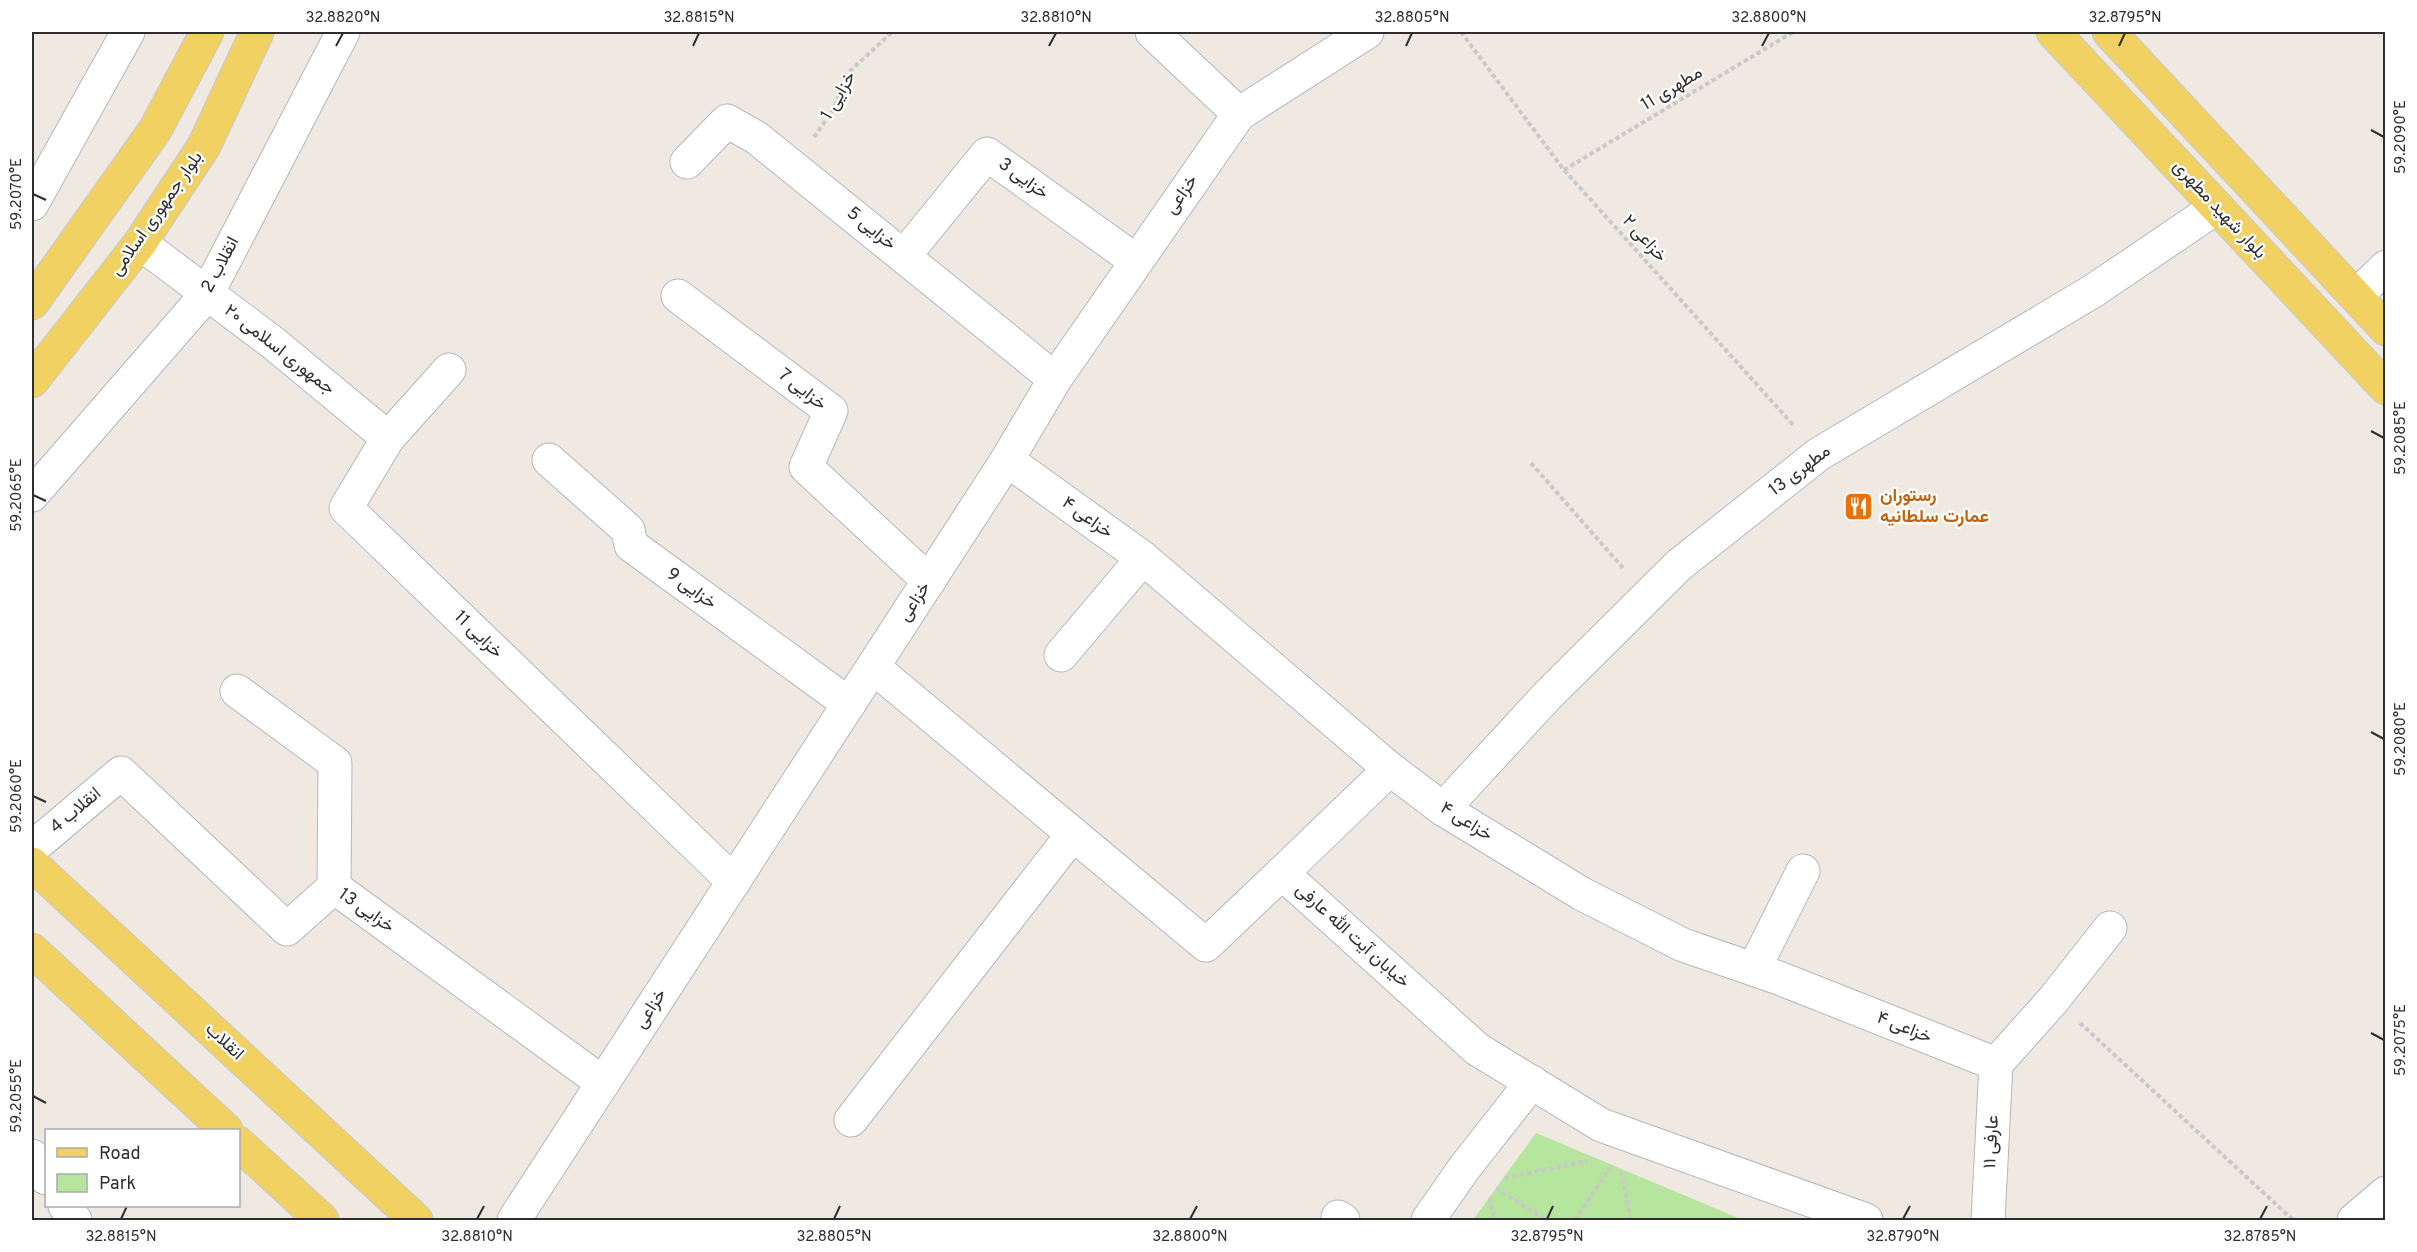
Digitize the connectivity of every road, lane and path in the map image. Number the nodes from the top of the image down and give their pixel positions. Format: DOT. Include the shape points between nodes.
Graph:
graph roads {
  1 [pos="128,32"];
  2 [pos="207,32"];
  3 [pos="257,32"];
  4 [pos="342,32"];
  5 [pos="892,32"];
  6 [pos="1152,32"];
  7 [pos="1367,32"];
  8 [pos="1461,32"];
  9 [pos="1793,32"];
  10 [pos="2053,32"];
  11 [pos="2109,32"];
  12 [pos="1239,114"];
  13 [pos="687,162"];
  14 [pos="793,167"];
  15 [pos="1564,170"];
  16 [pos="32,204"];
  17 [pos="2217,207"];
  18 [pos="140,243"];
  19 [pos="904,256"];
  20 [pos="1136,261"];
  21 [pos="2385,267"];
  22 [pos="207,294"];
  23 [pos="678,296"];
  24 [pos="2356,297"];
  25 [pos="32,303"];
  26 [pos="2385,329"];
  27 [pos="449,370"];
  28 [pos="1055,379"];
  29 [pos="32,381"];
  30 [pos="2385,388"];
  31 [pos="388,438"];
  32 [pos="1819,454"];
  33 [pos="549,460"];
  34 [pos="1007,460"];
  35 [pos="1531,463"];
  36 [pos="32,495"];
  37 [pos="1143,558"];
  38 [pos="929,581"];
  39 [pos="1647,596"];
  40 [pos="1061,656"];
  41 [pos="873,667"];
  42 [pos="237,691"];
  43 [pos="849,704"];
  44 [pos="1390,769"];
  45 [pos="121,773"];
  46 [pos="1443,809"];
  47 [pos="1073,834"];
  48 [pos="32,848"];
  49 [pos="32,864"];
  50 [pos="1803,871"];
  51 [pos="1282,873"];
  52 [pos="734,882"];
  53 [pos="334,887"];
  54 [pos="2110,928"];
  55 [pos="32,950"];
  56 [pos="1754,969"];
  57 [pos="2054,999"];
  58 [pos="1996,1064"];
  59 [pos="1532,1082"];
  60 [pos="603,1083"];
  61 [pos="850,1120"];
  62 [pos="224,1129"];
  63 [pos="240,1145"];
  64 [pos="1624,1145"];
  65 [pos="32,1155"];
  66 [pos="1476,1175"];
  67 [pos="45,1176"];
  68 [pos="2385,1192"];
  69 [pos="66,1207"];
  70 [pos="75,1221"];
  71 [pos="322,1221"];
  72 [pos="416,1221"];
  73 [pos="514,1221"];
  74 [pos="1428,1221"];
  75 [pos="1494,1221"];
  76 [pos="1546,1221"];
  77 [pos="1575,1221"];
  78 [pos="1631,1221"];
  79 [pos="1866,1221"];
  80 [pos="1988,1221"];
  81 [pos="2293,1221"];
  82 [pos="2354,1221"];
  1 -- 16 [label="street"];
  2 -- 25 [label="main road" via="155,130"];
  3 -- 18 [label="main road, بلوار جمهوری اسلامی" via="204,146"];
  4 -- 22 [label="street, انقلاب 2"];
  5 -- 14 [label="path, خزایی 1" via="849,72 833,110"];
  6 -- 12 [label="street"];
  7 -- 12 [label="street, خزاعی"];
  8 -- 15 [label="path, خزاعی ۲"];
  9 -- 15 [label="path, مطهری 11"];
  10 -- 17 [label="main road, بلوار شهید مطهری"];
  11 -- 24 [label="main road"];
  12 -- 20 [label="street, خزاعی"];
  13 -- 14 [label="street, خزایی 5" via="727,121 757,138"];
  14 -- 19 [label="street, خزایی 5"];
  15 -- 32 [label="path, خزاعی ۲"];
  17 -- 30 [label="main road, بلوار شهید مطهری"];
  17 -- 32 [label="street, مطهری 13" via="2093,291"];
  18 -- 22 [label="street, جمهوری اسلامی ۲۰"];
  18 -- 29 [label="main road, بلوار جمهوری اسلامی"];
  19 -- 20 [label="street, خزایی 3" via="987,154"];
  19 -- 28 [label="street, خزایی 5"];
  20 -- 28 [label="street, خزاعی"];
  21 -- 24 [label="street"];
  22 -- 31 [label="street, جمهوری اسلامی ۲۰"];
  22 -- 36 [label="street, انقلاب 2"];
  23 -- 38 [label="street, خزایی 7" via="831,411 806,467"];
  24 -- 26 [label="main road"];
  27 -- 31 [label="street, خزایی 11"];
  28 -- 34 [label="street, خزاعی"];
  31 -- 52 [label="street, خزایی 11" via="346,508"];
  32 -- 39 [label="street, مطهری 13" via="1679,565"];
  33 -- 43 [label="street, خزایی 9" via="628,530 631,545"];
  34 -- 37 [label="street, خزاعی ۴"];
  34 -- 38 [label="street, خزاعی"];
  35 -- 39 [label="path"];
  37 -- 40 [label="street"];
  37 -- 44 [label="street, خزاعی ۴"];
  38 -- 41 [label="street, خزاعی"];
  39 -- 46 [label="street, مطهری 13" via="1547,696"];
  41 -- 43 [label="street, خزاعی"];
  41 -- 47 [label="street, خیابان آیت الله عارفی"];
  42 -- 53 [label="street" via="335,763"];
  43 -- 52 [label="street, خزاعی"];
  44 -- 46 [label="street, خزاعی ۴"];
  44 -- 51 [label="street"];
  45 -- 48 [label="street, انقلاب 4"];
  45 -- 53 [label="street, خزایی 13" via="287,929"];
  46 -- 56 [label="street, خزاعی ۴" via="1582,894 1683,945"];
  47 -- 51 [label="street, خیابان آیت الله عارفی" via="1206,945"];
  47 -- 61 [label="street"];
  49 -- 72 [label="main road, انقلاب"];
  50 -- 56 [label="street"];
  51 -- 59 [label="street, خیابان آیت الله عارفی" via="1477,1049"];
  52 -- 60 [label="street, خزاعی"];
  53 -- 60 [label="street, خزایی 13"];
  54 -- 57 [label="street"];
  55 -- 62 [label="main road"];
  56 -- 58 [label="street, خزاعی ۴"];
  57 -- 58 [label="street"];
  57 -- 81 [label="path"];
  58 -- 80 [label="street, عارفی ۱۱"];
  59 -- 64 [label="street, خیابان آیت الله عارفی" via="1601,1125"];
  59 -- 66 [label="street"];
  60 -- 73 [label="street, خزاعی"];
  63 -- 71 [label="main road"];
  64 -- 66 [label="path"];
  64 -- 77 [label="path"];
  64 -- 78 [label="path"];
  64 -- 79 [label="street, خیابان آیت الله عارفی"];
  65 -- 67 [label="street"];
  66 -- 74 [label="street"];
  66 -- 75 [label="path"];
  66 -- 76 [label="path"];
  68 -- 82 [label="street"];
  69 -- 70 [label="street"];
}
